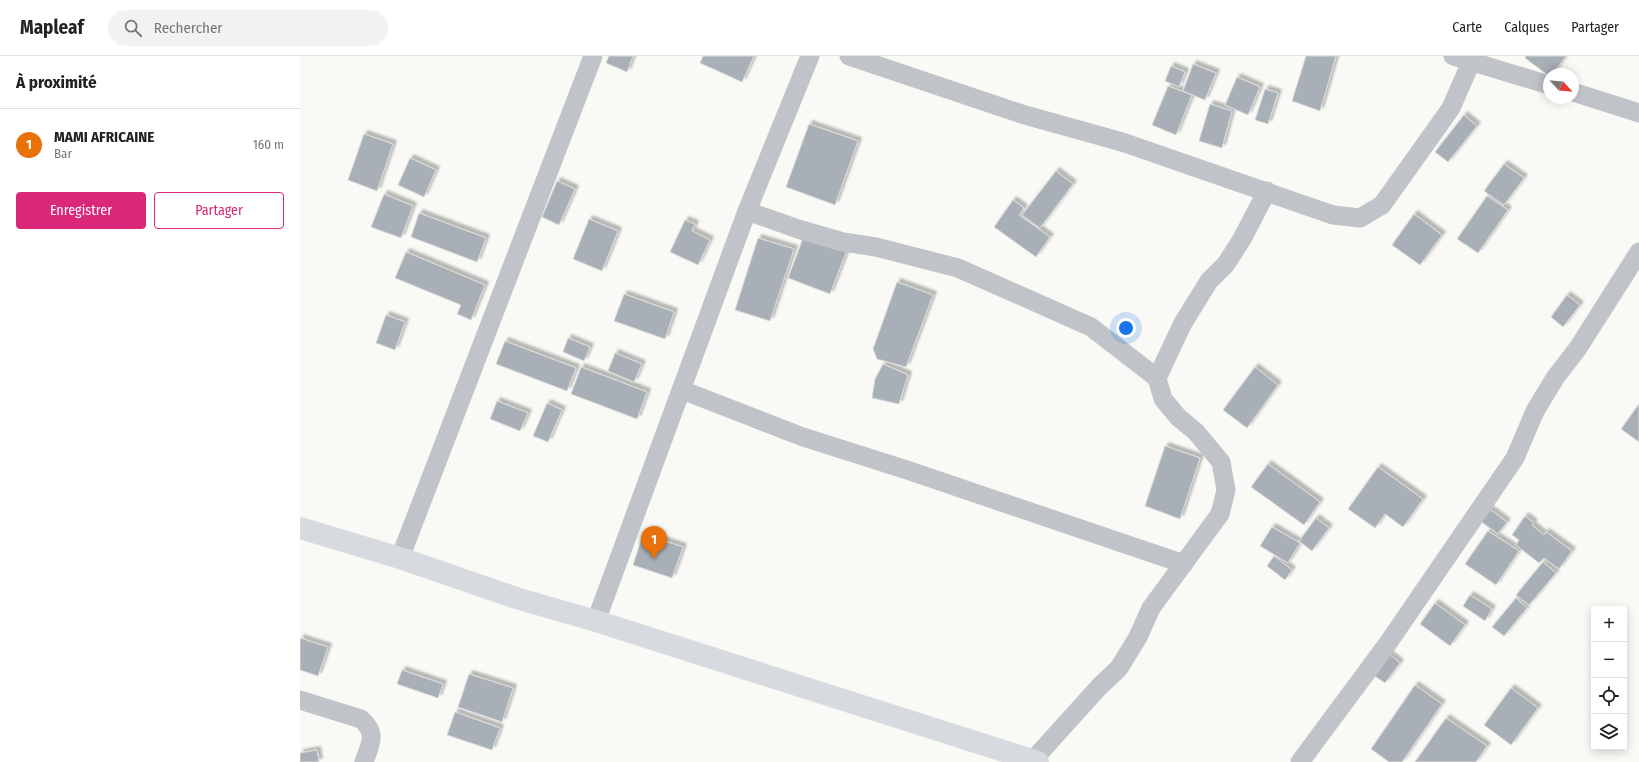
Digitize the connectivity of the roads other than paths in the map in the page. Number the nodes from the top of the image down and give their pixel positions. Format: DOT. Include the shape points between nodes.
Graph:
graph roads {
  1 [pos="593,56"];
  2 [pos="810,56"];
  3 [pos="849,56"];
  4 [pos="1453,56"];
  5 [pos="1471,62"];
  6 [pos="1543,83"];
  7 [pos="1579,94"];
  8 [pos="1639,113"];
  9 [pos="1267,191"];
  10 [pos="747,211"];
  11 [pos="1639,252"];
  12 [pos="1157,378"];
  13 [pos="682,390"];
  14 [pos="300,528"];
  15 [pos="400,558"];
  16 [pos="1184,564"];
  17 [pos="596,621"];
  18 [pos="300,700"];
  19 [pos="1035,761"];
  20 [pos="364,762"];
  21 [pos="1300,762"];
  1 -- 15 [label="street"];
  2 -- 10 [label="street"];
  3 -- 9 [label="street" via="1025,115 1122,142"];
  4 -- 5 [label="street"];
  5 -- 6 [label="street"];
  5 -- 9 [label="street" via="1451,108 1382,205 1360,218 1333,215"];
  7 -- 8 [label="street"];
  9 -- 12 [label="street" via="1242,239 1226,264 1209,281 1183,324"];
  10 -- 12 [label="street" via="798,230 958,268 1092,327"];
  10 -- 13 [label="street"];
  11 -- 21 [label="street" via="1535,411 1515,458 1386,646"];
  12 -- 16 [label="street" via="1163,399 1221,462 1226,490 1220,514"];
  13 -- 16 [label="street" via="803,436"];
  13 -- 17 [label="street"];
  14 -- 15 [label="main road"];
  15 -- 17 [label="main road" via="516,598"];
  16 -- 19 [label="street" via="1151,608 1120,668 1099,688"];
  17 -- 19 [label="main road"];
  18 -- 20 [label="street" via="361,719 369,726 372,736"];
}
